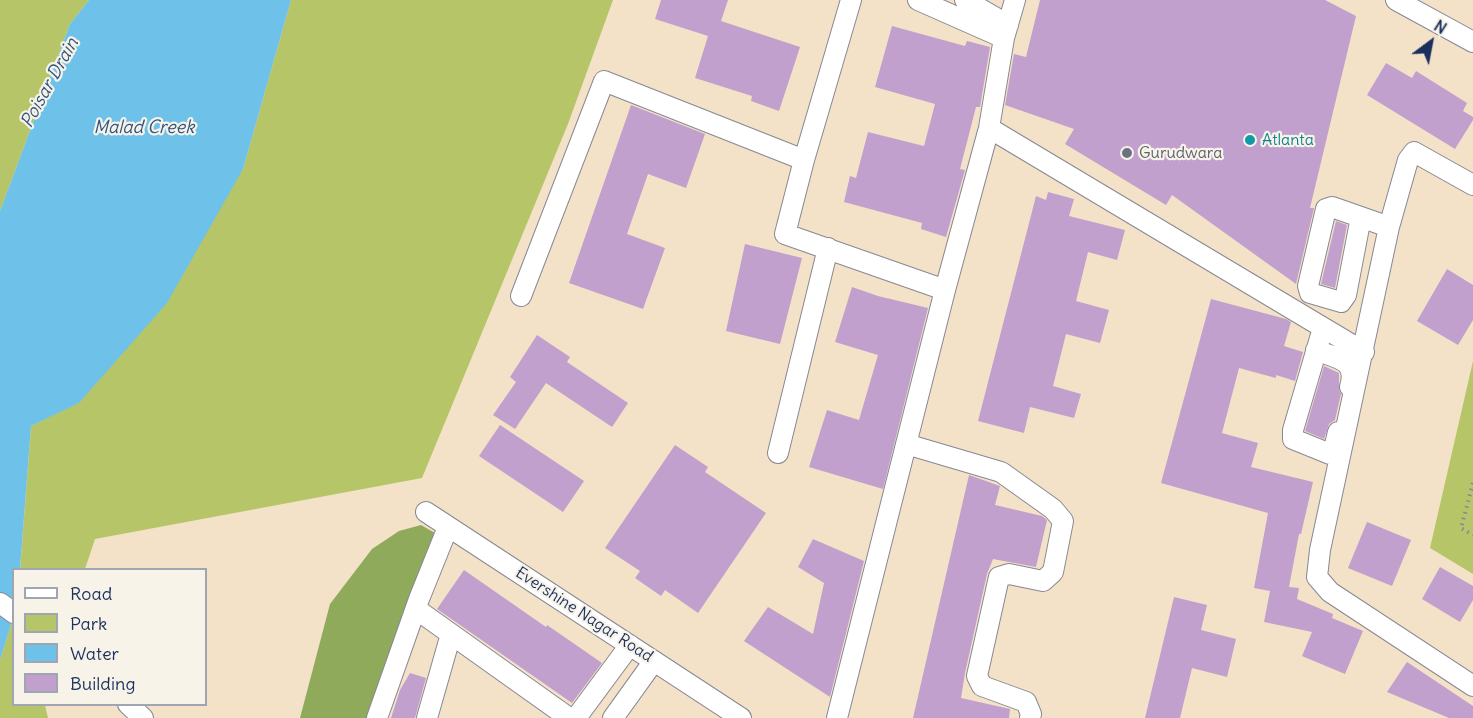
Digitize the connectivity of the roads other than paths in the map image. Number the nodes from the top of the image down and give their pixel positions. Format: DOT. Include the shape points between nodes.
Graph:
graph roads {
  1 [pos="850,0"];
  2 [pos="918,0"];
  3 [pos="965,0"];
  4 [pos="1015,0"];
  5 [pos="1395,0"];
  6 [pos="1006,31"];
  7 [pos="1473,42"];
  8 [pos="988,128"];
  9 [pos="804,160"];
  10 [pos="1473,185"];
  11 [pos="1361,217"];
  12 [pos="1389,227"];
  13 [pos="828,248"];
  14 [pos="945,290"];
  15 [pos="1345,294"];
  16 [pos="1376,296"];
  17 [pos="521,297"];
  18 [pos="1328,331"];
  19 [pos="1316,350"];
  20 [pos="1364,352"];
  21 [pos="1347,412"];
  22 [pos="906,444"];
  23 [pos="778,453"];
  24 [pos="426,512"];
  25 [pos="448,527"];
  26 [pos="416,609"];
  27 [pos="451,634"];
  28 [pos="630,645"];
  29 [pos="654,661"];
  30 [pos="1473,686"];
  31 [pos="129,706"];
  32 [pos="143,718"];
  33 [pos="377,718"];
  34 [pos="427,718"];
  35 [pos="569,718"];
  36 [pos="576,718"];
  37 [pos="613,718"];
  38 [pos="741,718"];
  39 [pos="837,718"];
  40 [pos="1030,718"];
  1 -- 9 [label="street"];
  2 -- 6 [label="street"];
  3 -- 6 [label="street"];
  4 -- 6 [label="street"];
  5 -- 7 [label="street"];
  6 -- 8 [label="street"];
  8 -- 14 [label="street"];
  8 -- 18 [label="street"];
  9 -- 13 [label="street" via="785,234"];
  9 -- 17 [label="street" via="604,81"];
  10 -- 12 [label="street" via="1414,152 1407,160"];
  11 -- 12 [label="street"];
  11 -- 15 [label="street"];
  11 -- 15 [label="street" via="1332,207 1326,209 1310,275 1310,293"];
  12 -- 16 [label="street"];
  13 -- 14 [label="street"];
  13 -- 23 [label="street"];
  14 -- 22 [label="street"];
  15 -- 16 [label="street"];
  15 -- 18 [label="street"];
  16 -- 20 [label="street"];
  18 -- 19 [label="street"];
  18 -- 20 [label="street"];
  19 -- 21 [label="street" via="1352,368"];
  19 -- 21 [label="street" via="1293,439 1333,453"];
  20 -- 21 [label="street"];
  21 -- 30 [label="street" via="1317,577 1330,592"];
  22 -- 39 [label="street"];
  22 -- 40 [label="street" via="1001,472 1063,520 1053,572 1043,581 1009,574 999,577 977,676 982,686 1026,702"];
  24 -- 25 [label="street, Evershine Nagar Road"];
  25 -- 26 [label="street"];
  25 -- 28 [label="street, Evershine Nagar Road"];
  26 -- 27 [label="street"];
  26 -- 33 [label="street"];
  27 -- 34 [label="street"];
  27 -- 35 [label="street"];
  28 -- 29 [label="street, Evershine Nagar Road"];
  28 -- 36 [label="street"];
  29 -- 37 [label="street"];
  29 -- 38 [label="street, Evershine Nagar Road"];
  31 -- 32 [label="street"];
}
